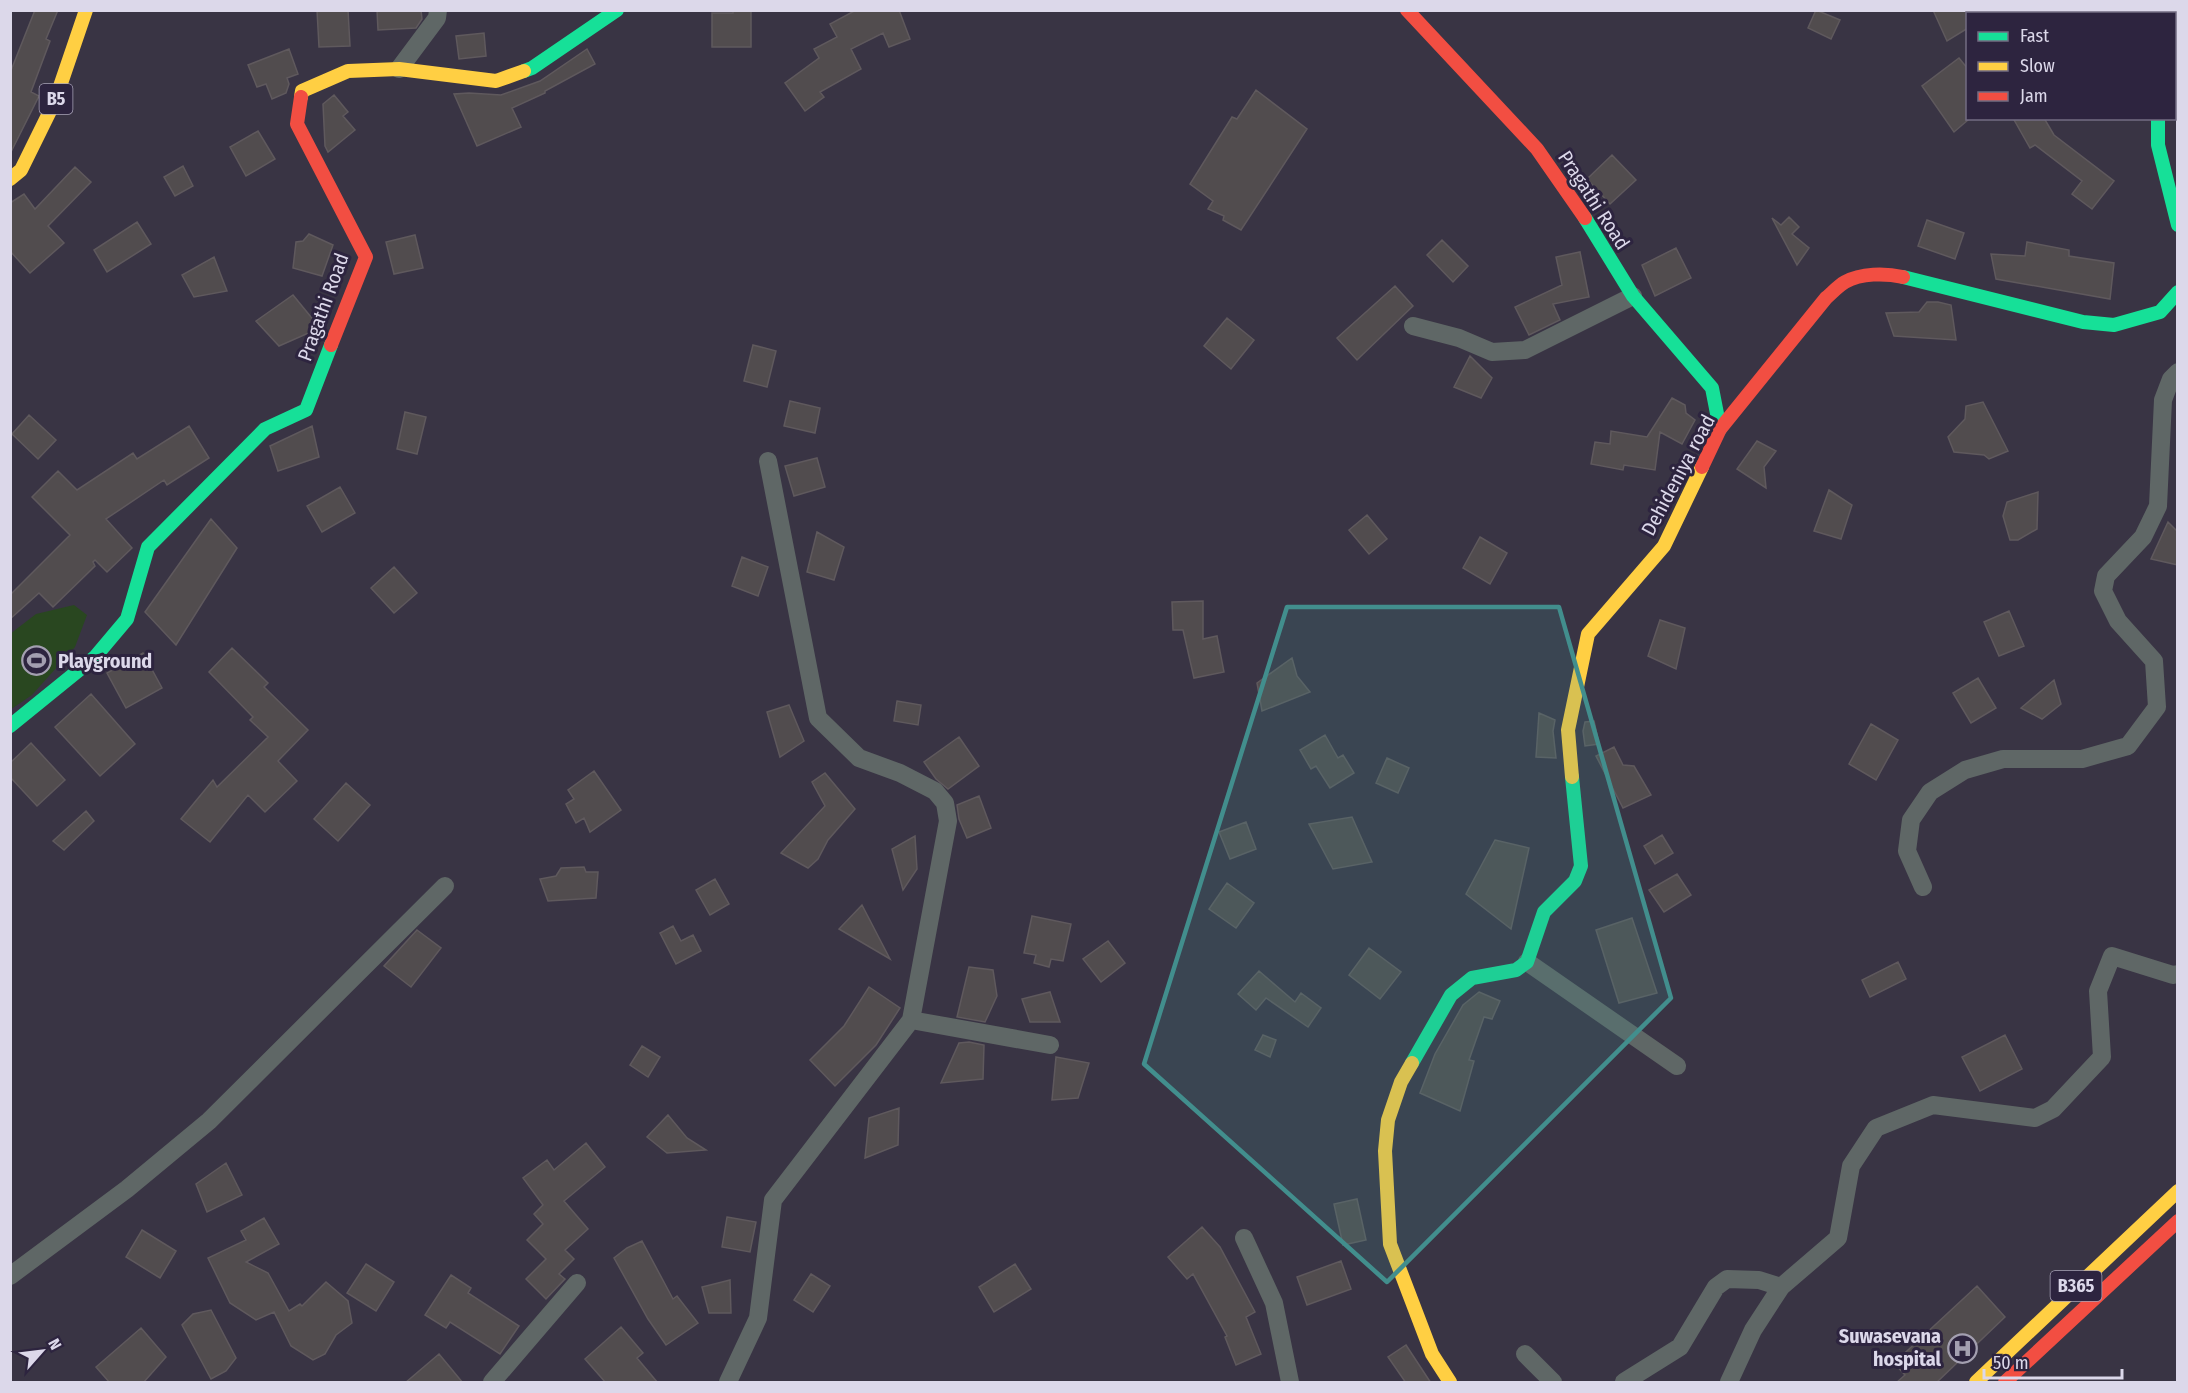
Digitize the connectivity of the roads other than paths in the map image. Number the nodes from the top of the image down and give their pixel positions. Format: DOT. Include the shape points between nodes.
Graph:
graph roads {
  1 [pos="86,10"];
  2 [pos="438,10"];
  3 [pos="617,10"];
  4 [pos="1407,10"];
  5 [pos="399,69"];
  6 [pos="2158,120"];
  7 [pos="10,179"];
  8 [pos="2178,225"];
  9 [pos="2178,292"];
  10 [pos="1633,296"];
  11 [pos="1413,326"];
  12 [pos="2178,372"];
  13 [pos="1720,429"];
  14 [pos="768,461"];
  15 [pos="10,726"];
  16 [pos="445,886"];
  17 [pos="1923,887"];
  18 [pos="1527,962"];
  19 [pos="2178,974"];
  20 [pos="911,1020"];
  21 [pos="1050,1045"];
  22 [pos="1677,1066"];
  23 [pos="2178,1191"];
  24 [pos="2178,1221"];
  25 [pos="1244,1238"];
  26 [pos="10,1276"];
  27 [pos="577,1283"];
  28 [pos="1781,1287"];
  29 [pos="1525,1354"];
  30 [pos="492,1383"];
  31 [pos="728,1383"];
  32 [pos="1290,1383"];
  33 [pos="1450,1383"];
  34 [pos="1553,1383"];
  35 [pos="1624,1383"];
  36 [pos="1729,1383"];
  37 [pos="1976,1383"];
  38 [pos="2005,1383"];
  1 -- 7 [label="street, B5" via="55,101 21,170"];
  2 -- 5 [label="street" via="437,18"];
  3 -- 5 [label="street, Pragathi Road" via="532,69 496,81"];
  4 -- 10 [label="street, Pragathi Road" via="1537,148"];
  5 -- 15 [label="street, Pragathi Road" via="348,71 302,91 297,124 366,257 306,410 265,429 148,547 127,619 95,657"];
  6 -- 8 [label="street" via="2157,145"];
  9 -- 13 [label="street, Dehideniya road" via="2160,312 2114,325 2083,322 1893,275 1867,275 1845,282 1826,298"];
  10 -- 11 [label="street" via="1525,350 1492,351"];
  10 -- 13 [label="street, Pragathi Road" via="1712,388"];
  12 -- 17 [label="street" via="2163,400 2158,506 2142,537 2106,576 2103,591 2118,621 2154,661 2157,707 2128,746 2082,759 2003,759 1965,770 1930,792 1911,820 1907,851"];
  13 -- 18 [label="street, Dehideniya road" via="1664,546 1588,634 1568,730 1581,866 1575,881 1544,912"];
  14 -- 20 [label="street" via="818,718 859,758 935,791 945,803 948,821"];
  16 -- 26 [label="street" via="209,1121 128,1189"];
  18 -- 22 [label="street"];
  18 -- 33 [label="street" via="1516,970 1472,978 1451,995 1401,1082 1388,1120 1385,1151 1389,1244 1432,1354"];
  19 -- 28 [label="street" via="2112,956 2098,991 2102,1057 2053,1109 2035,1118 1933,1105 1876,1128 1851,1166 1838,1238"];
  20 -- 21 [label="street"];
  20 -- 31 [label="street" via="773,1200 758,1318"];
  23 -- 37 [label="street, B365"];
  24 -- 38 [label="street, B365"];
  25 -- 32 [label="street" via="1274,1303"];
  27 -- 30 [label="street"];
  28 -- 35 [label="street" via="1759,1280 1727,1279 1716,1287 1680,1347"];
  28 -- 36 [label="street" via="1753,1330"];
  29 -- 34 [label="street"];
}
